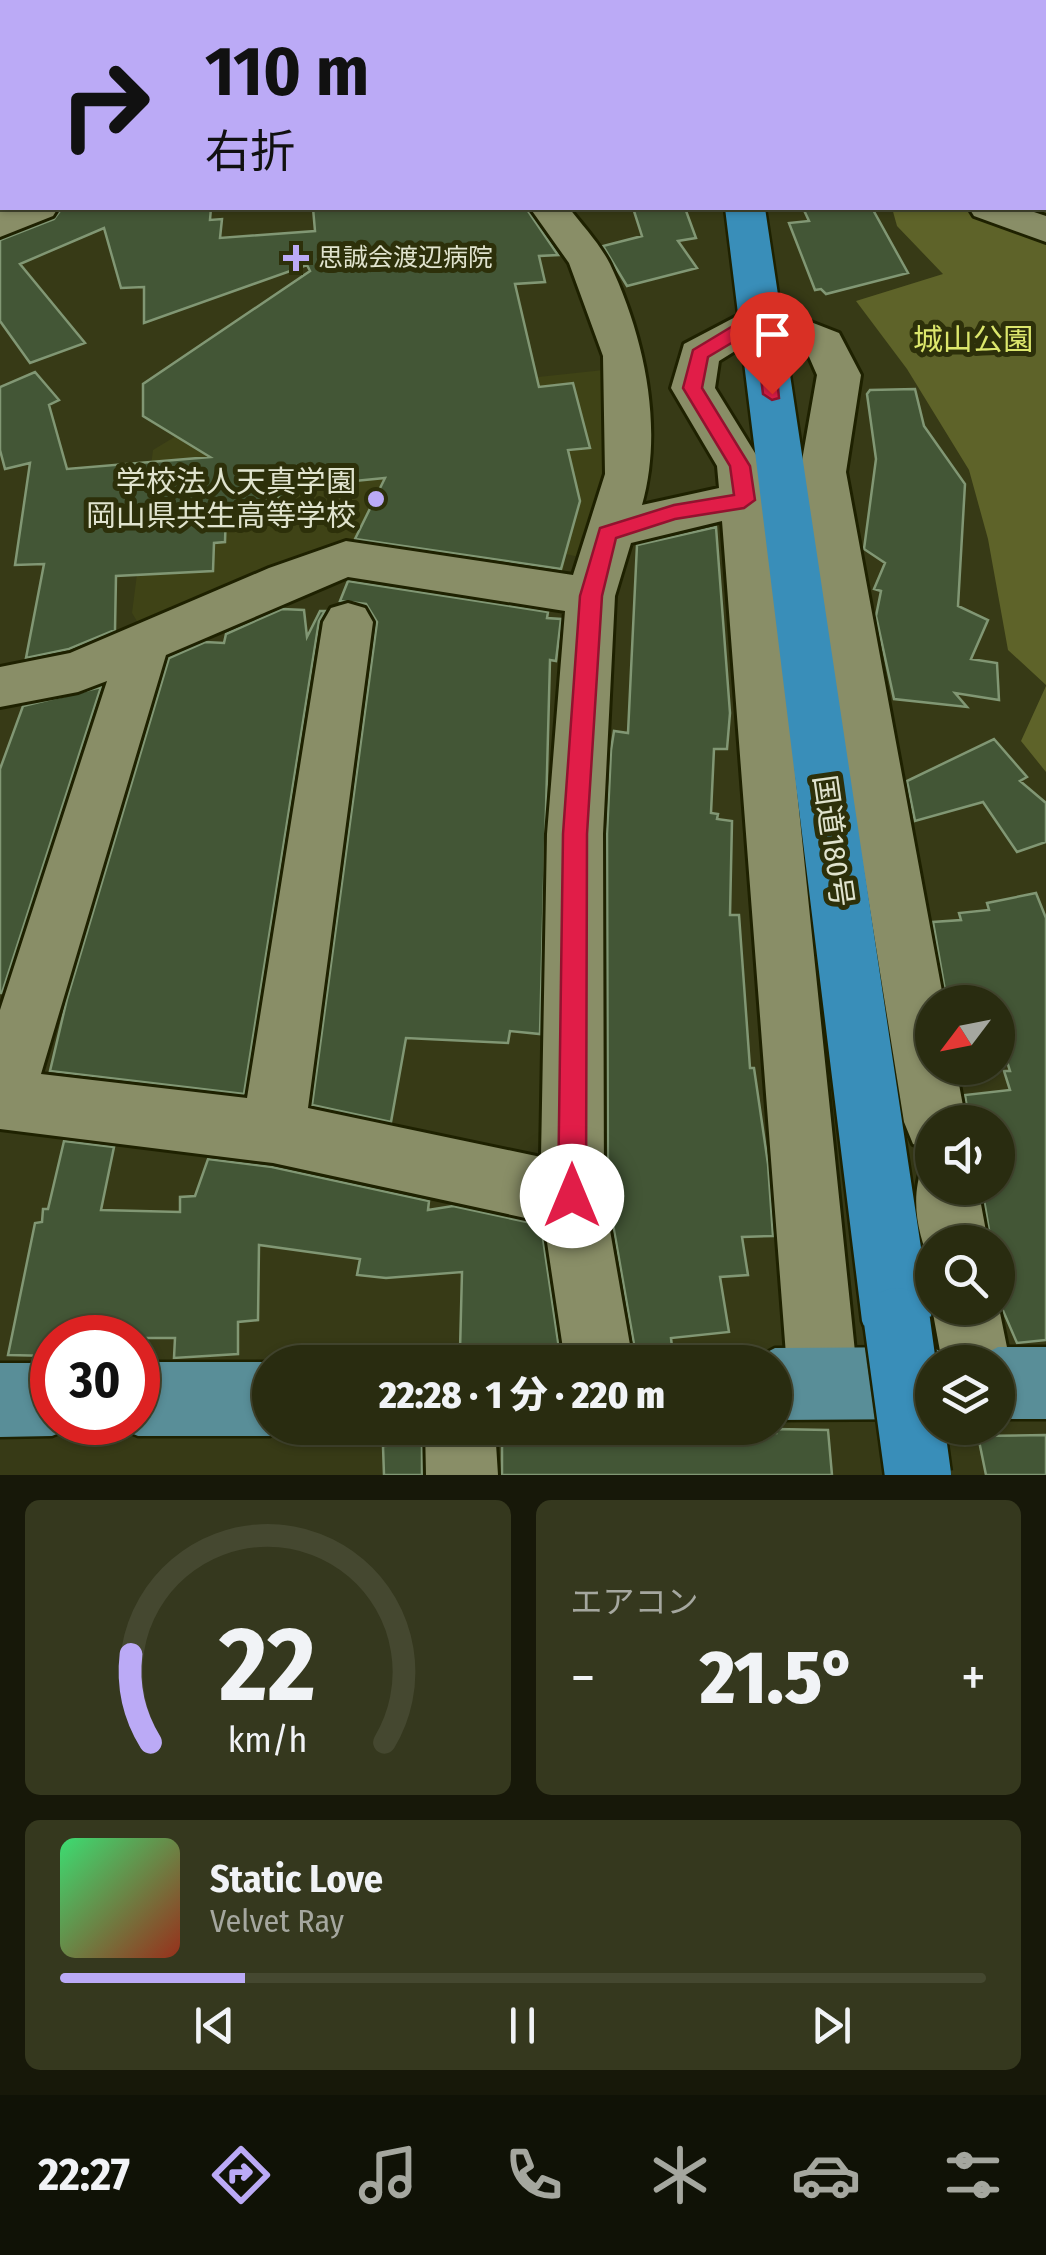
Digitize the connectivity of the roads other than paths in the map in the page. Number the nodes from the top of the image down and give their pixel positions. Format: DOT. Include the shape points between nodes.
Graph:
graph roads {
  1 [pos="34,210"];
  2 [pos="550,210"];
  3 [pos="745,210"];
  4 [pos="993,210"];
  5 [pos="0,225"];
  6 [pos="1046,230"];
  7 [pos="762,316"];
  8 [pos="744,500"];
  9 [pos="607,533"];
  10 [pos="591,596"];
  11 [pos="348,622"];
  12 [pos="144,646"];
  13 [pos="2,692"];
  14 [pos="1,1099"];
  15 [pos="932,1105"];
  16 [pos="272,1132"];
  17 [pos="572,1196"];
  18 [pos="596,1345"];
  19 [pos="799,1382"];
  20 [pos="915,1383"];
  21 [pos="1046,1383"];
  22 [pos="1015,1384"];
  23 [pos="30,1399"];
  24 [pos="160,1399"];
  25 [pos="252,1399"];
  26 [pos="0,1400"];
  27 [pos="461,1445"];
  28 [pos="462,1475"];
  29 [pos="918,1475"];
  1 -- 5 [label="street"];
  2 -- 9 [label="street" via="589,262 624,356 628,474"];
  3 -- 7 [label="highway, 国道180号"];
  4 -- 6 [label="street"];
  7 -- 8 [label="street" via="699,354 693,388 740,466"];
  7 -- 15 [label="street" via="824,343 839,375 823,472"];
  7 -- 29 [label="highway, 国道180号, bridge"];
  8 -- 9 [label="street"];
  8 -- 19 [label="street"];
  9 -- 10 [label="street"];
  10 -- 12 [label="street" via="346,559"];
  10 -- 17 [label="street" via="575,834"];
  11 -- 16 [label="street"];
  12 -- 13 [label="street"];
  12 -- 14 [label="street"];
  14 -- 16 [label="street"];
  16 -- 17 [label="street"];
  17 -- 18 [label="street"];
  19 -- 20 [label="main road"];
  21 -- 22 [label="main road"];
  23 -- 26 [label="main road"];
  24 -- 25 [label="main road"];
  27 -- 28 [label="street"];
}
